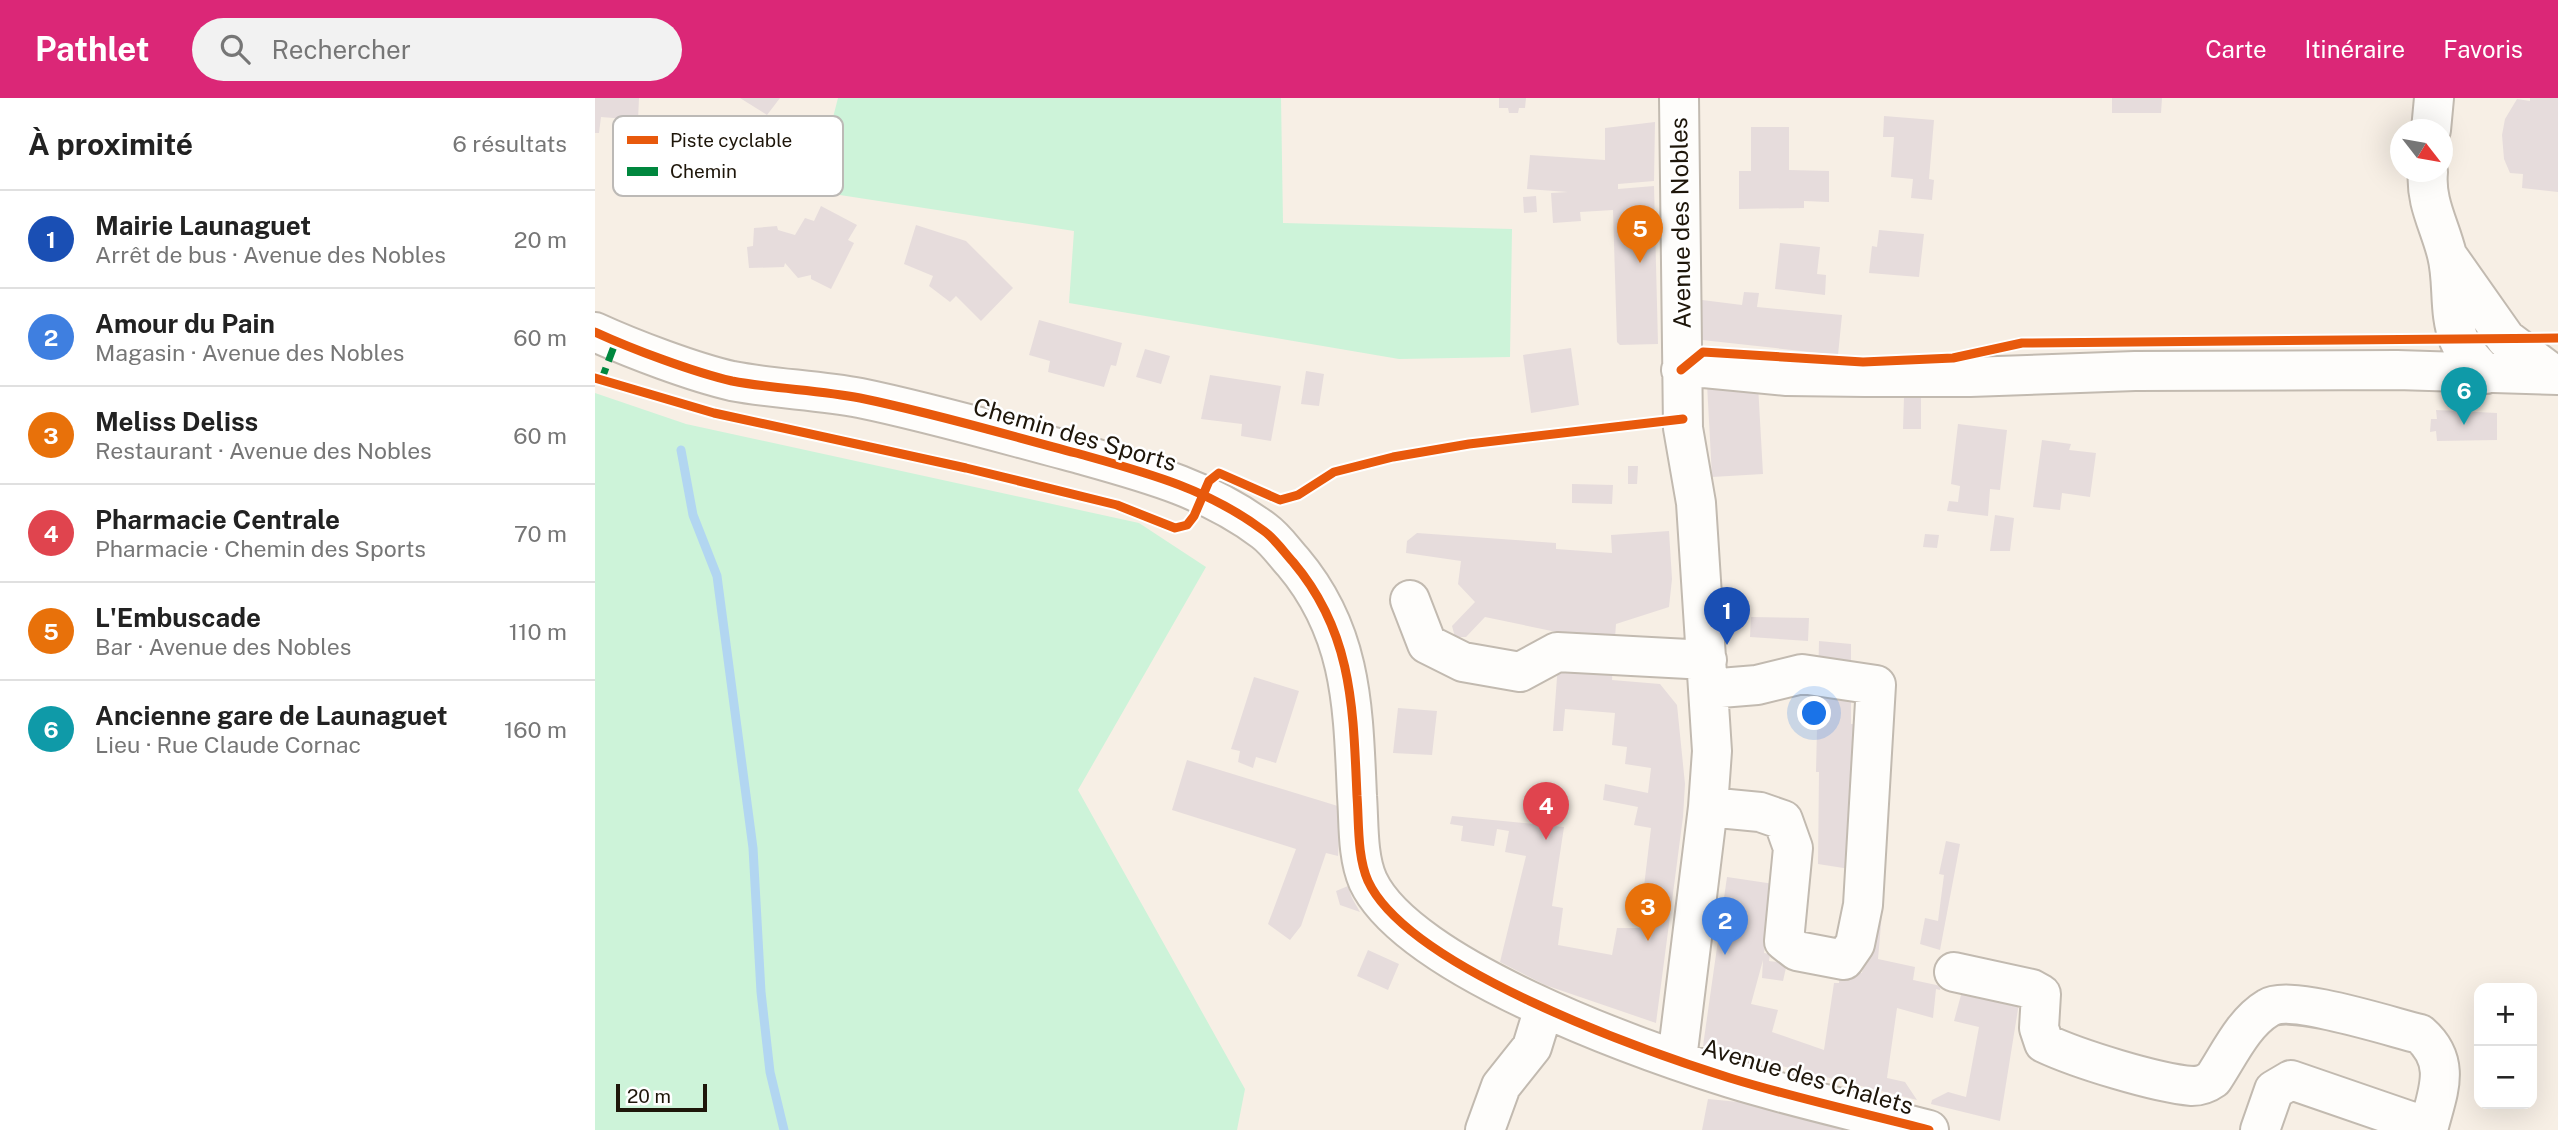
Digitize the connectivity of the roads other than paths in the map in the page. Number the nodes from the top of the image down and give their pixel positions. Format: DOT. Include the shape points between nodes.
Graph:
graph roads {
  1 [pos="1679,98"];
  2 [pos="2434,98"];
  3 [pos="2432,119"];
  4 [pos="2427,182"];
  5 [pos="2448,256"];
  6 [pos="595,332"];
  7 [pos="1681,370"];
  8 [pos="2486,374"];
  9 [pos="2556,375"];
  10 [pos="1410,600"];
  11 [pos="1708,675"];
  12 [pos="1708,807"];
  13 [pos="1954,972"];
  14 [pos="1544,1008"];
  15 [pos="1677,1059"];
  16 [pos="1485,1130"];
  17 [pos="1929,1130"];
  18 [pos="2260,1130"];
  19 [pos="2421,1130"];
  20 [pos="2428,1130"];
  1 -- 7 [label="street, Avenue des Nobles"];
  2 -- 3 [label="street"];
  4 -- 5 [label="street" via="2433,218"];
  5 -- 8 [label="street" via="2459,340"];
  5 -- 9 [label="street" via="2506,339"];
  6 -- 14 [label="street, Chemin des Sports" via="731,380 912,409 1166,478 1219,500 1269,534 1309,581 1333,621 1346,664 1354,721 1365,876 1382,906 1407,931 1476,974"];
  7 -- 8 [label="street" via="1957,377 2134,371"];
  7 -- 11 [label="street, Avenue des Nobles"];
  8 -- 9 [label="street"];
  10 -- 11 [label="street" via="1427,644 1463,662 1520,672 1557,652"];
  11 -- 12 [label="street, Avenue des Nobles" via="1712,751"];
  11 -- 12 [label="street" via="1757,685 1802,674 1876,685 1863,905 1856,944 1844,960 1797,951 1784,941 1793,848 1783,820 1760,812"];
  12 -- 15 [label="street, Avenue des Nobles"];
  13 -- 20 [label="street" via="2041,994 2039,1028 2044,1043 2193,1086 2213,1079 2252,1021 2271,1006 2296,1003 2420,1034 2432,1044 2441,1062"];
  14 -- 15 [label="street, Chemin des Sports"];
  14 -- 16 [label="street" via="1532,1047 1501,1086"];
  15 -- 17 [label="street, Avenue des Chalets" via="1731,1078"];
  18 -- 19 [label="street" via="2274,1090 2291,1080 2416,1123"];
}
